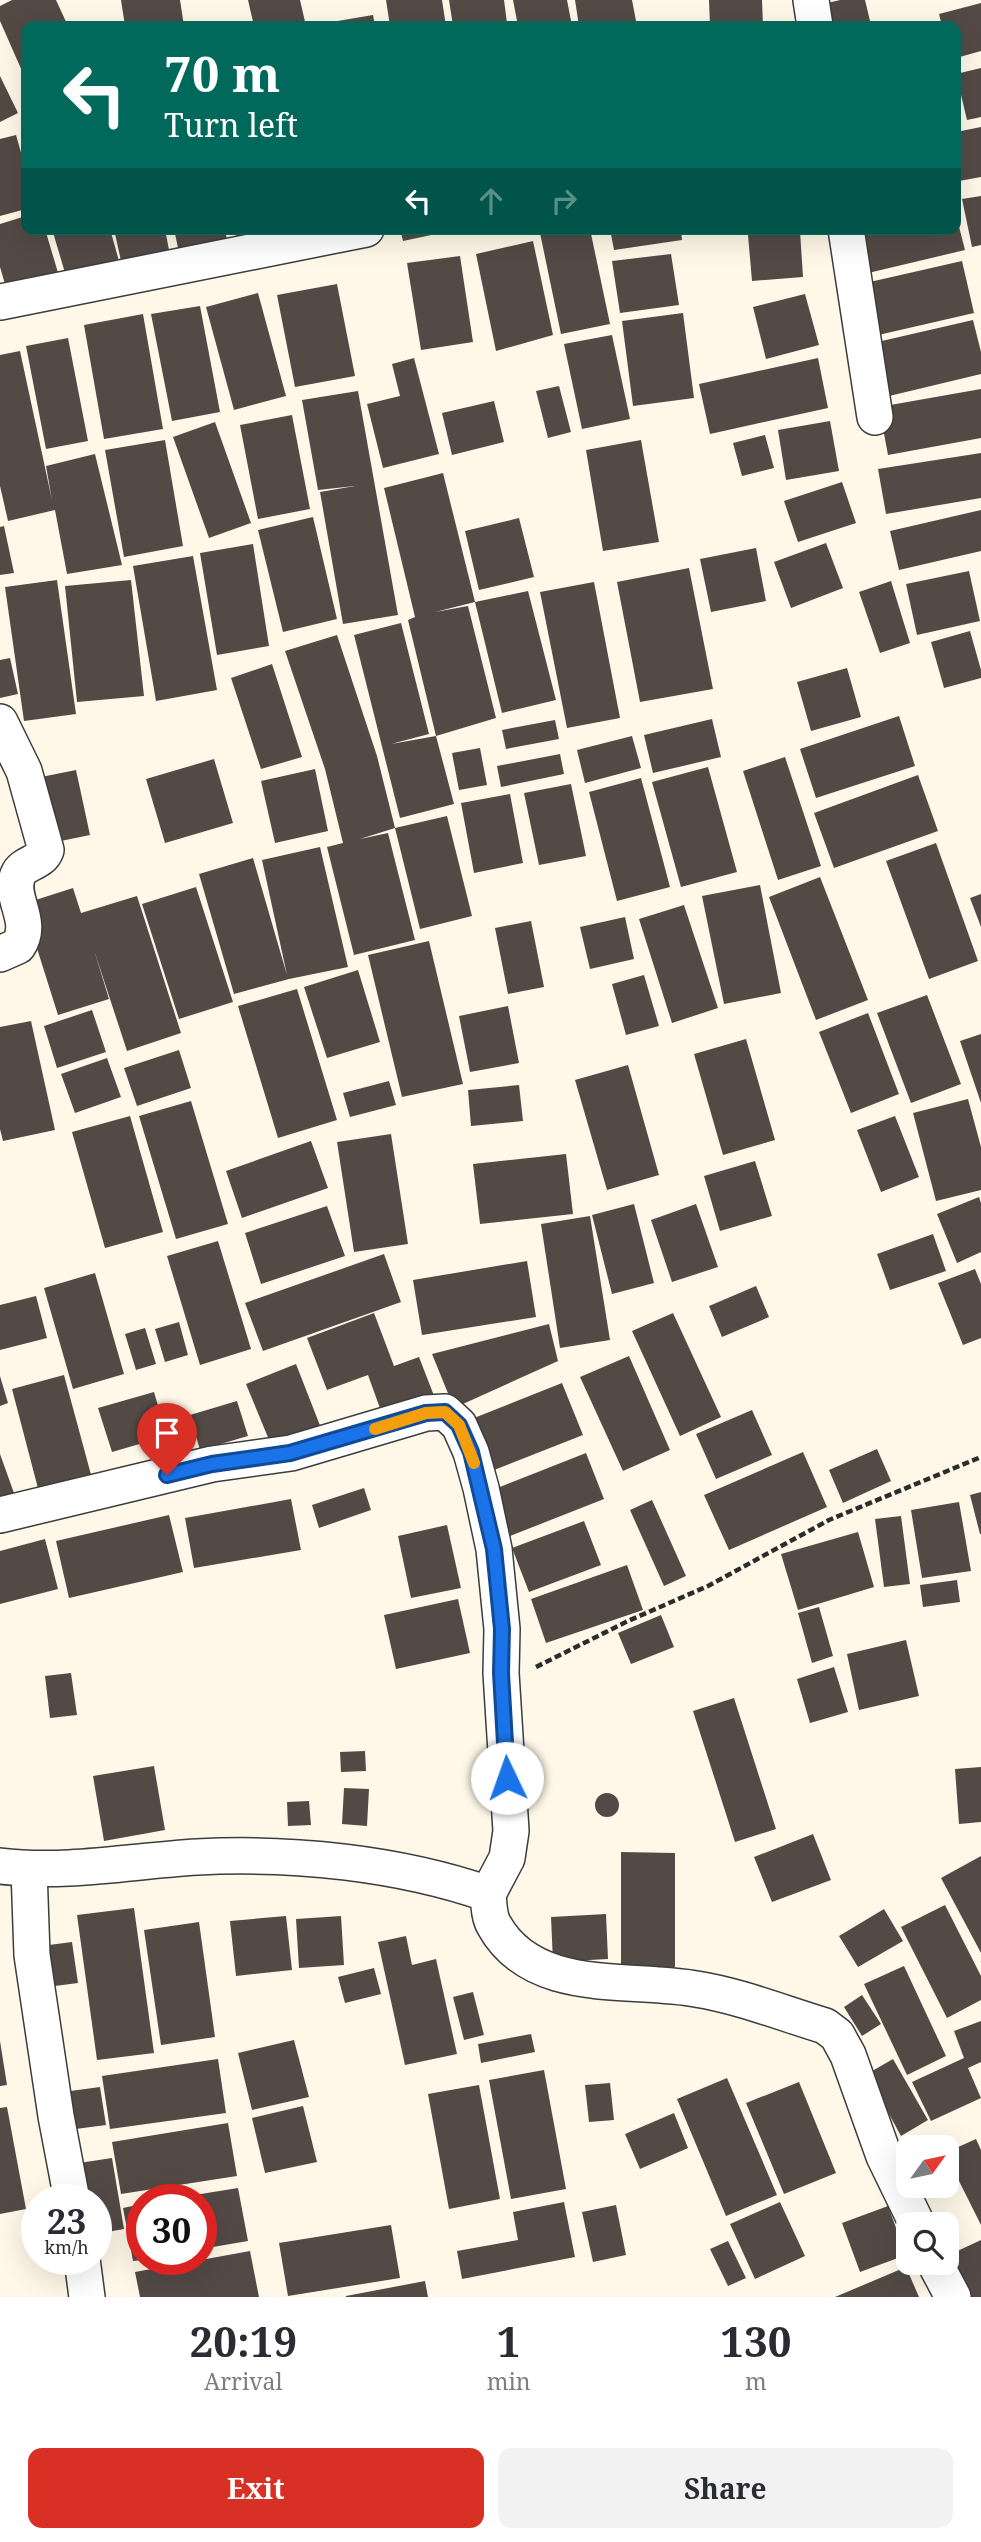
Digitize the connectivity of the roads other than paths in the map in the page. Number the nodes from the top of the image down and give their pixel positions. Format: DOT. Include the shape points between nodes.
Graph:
graph roads {
  1 [pos="811,0"];
  2 [pos="814,21"];
  3 [pos="334,235"];
  4 [pos="847,235"];
  5 [pos="1,297"];
  6 [pos="875,417"];
  7 [pos="0,723"];
  8 [pos="0,954"];
  9 [pos="0,1515"];
  10 [pos="15,1868"];
  11 [pos="488,1894"];
  12 [pos="69,2184"];
  13 [pos="910,2212"];
  14 [pos="84,2275"];
  15 [pos="941,2275"];
  16 [pos="87,2297"];
  17 [pos="953,2297"];
  1 -- 2 [label="street"];
  3 -- 5 [label="street"];
  4 -- 6 [label="street"];
  7 -- 8 [label="street" via="24,771 46,850 17,876 25,931 18,946"];
  9 -- 11 [label="street" via="212,1464 290,1453 426,1413 445,1412 459,1425 471,1452 484,1500 502,1629 510,1831 507,1858"];
  10 -- 11 [label="street" via="199,1857 276,1858 394,1870"];
  10 -- 12 [label="street"];
  11 -- 13 [label="street" via="493,1924 532,1964 571,1977 677,1986 734,1997 825,2026 837,2035"];
  14 -- 16 [label="street"];
  15 -- 17 [label="street"];
}
